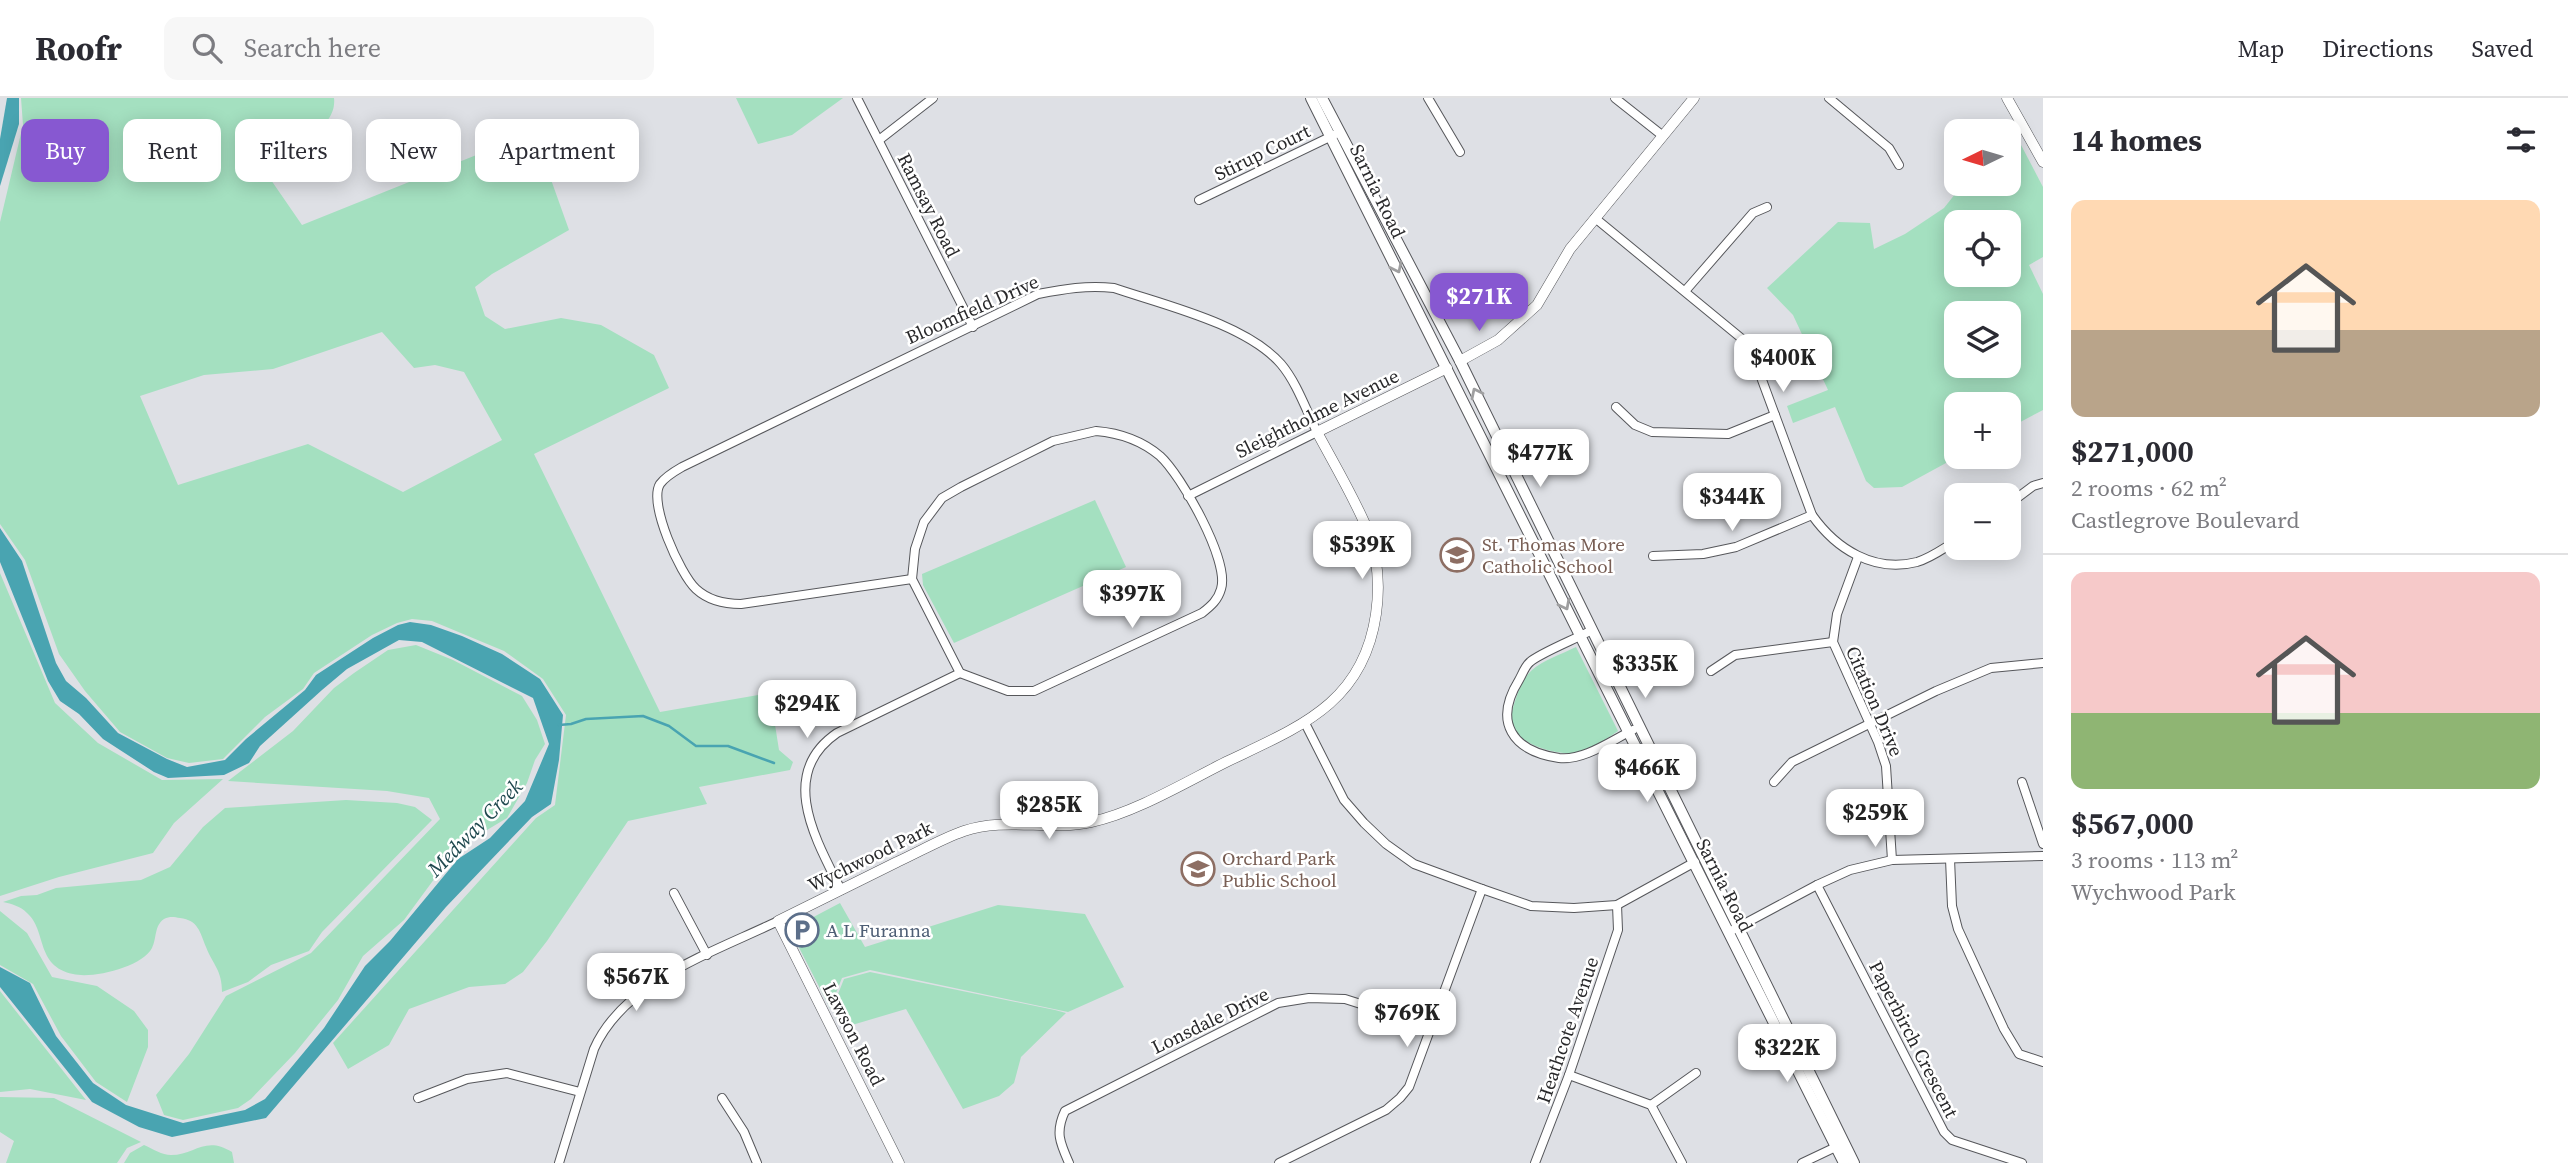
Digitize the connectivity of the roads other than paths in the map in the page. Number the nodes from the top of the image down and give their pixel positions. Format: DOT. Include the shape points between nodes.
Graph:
graph roads {
  1 [pos="857,98"];
  2 [pos="933,98"];
  3 [pos="1311,98"];
  4 [pos="1322,98"];
  5 [pos="1428,98"];
  6 [pos="1615,98"];
  7 [pos="1694,98"];
  8 [pos="1829,98"];
  9 [pos="2007,98"];
  10 [pos="1335,134"];
  11 [pos="1663,136"];
  12 [pos="879,140"];
  13 [pos="1460,152"];
  14 [pos="2043,162"];
  15 [pos="1899,165"];
  16 [pos="1199,200"];
  17 [pos="1768,207"];
  18 [pos="1595,218"];
  19 [pos="1686,290"];
  20 [pos="973,327"];
  21 [pos="1460,361"];
  22 [pos="1447,368"];
  23 [pos="1616,407"];
  24 [pos="1775,415"];
  25 [pos="1317,432"];
  26 [pos="2043,483"];
  27 [pos="2021,495"];
  28 [pos="1188,496"];
  29 [pos="1812,515"];
  30 [pos="1944,548"];
  31 [pos="1653,556"];
  32 [pos="1858,557"];
  33 [pos="912,579"];
  34 [pos="1592,631"];
  35 [pos="1580,636"];
  36 [pos="1833,642"];
  37 [pos="2043,663"];
  38 [pos="1711,671"];
  39 [pos="960,673"];
  40 [pos="1304,723"];
  41 [pos="1869,723"];
  42 [pos="1640,726"];
  43 [pos="1629,732"];
  44 [pos="1774,782"];
  45 [pos="2022,782"];
  46 [pos="2043,844"];
  47 [pos="2043,856"];
  48 [pos="1950,859"];
  49 [pos="1892,860"];
  50 [pos="1695,862"];
  51 [pos="1817,884"];
  52 [pos="1482,889"];
  53 [pos="841,890"];
  54 [pos="674,893"];
  55 [pos="1617,905"];
  56 [pos="778,921"];
  57 [pos="1734,929"];
  58 [pos="707,955"];
  59 [pos="1430,1026"];
  60 [pos="2043,1062"];
  61 [pos="1696,1073"];
  62 [pos="1569,1075"];
  63 [pos="580,1092"];
  64 [pos="418,1098"];
  65 [pos="722,1098"];
  66 [pos="1651,1105"];
  67 [pos="1840,1145"];
  68 [pos="559,1163"];
  69 [pos="758,1163"];
  70 [pos="899,1163"];
  71 [pos="1069,1163"];
  72 [pos="1279,1163"];
  73 [pos="1535,1163"];
  74 [pos="1682,1163"];
  75 [pos="1802,1163"];
  76 [pos="1844,1163"];
  77 [pos="1854,1163"];
  78 [pos="2022,1163"];
  1 -- 12 [label="street, Ramsay Road"];
  2 -- 12 [label="street"];
  3 -- 10 [label="main road, Sarnia Road"];
  4 -- 10 [label="main road, Sarnia Road"];
  5 -- 13 [label="street"];
  6 -- 11 [label="street"];
  7 -- 11 [label="street"];
  8 -- 15 [label="street" via="1889,148"];
  9 -- 14 [label="street"];
  10 -- 16 [label="street, Stirup Court"];
  10 -- 21 [label="main road, Sarnia Road"];
  10 -- 22 [label="main road, Sarnia Road, one-way"];
  11 -- 18 [label="street"];
  12 -- 20 [label="street, Ramsay Road"];
  17 -- 19 [label="street" via="1753,213"];
  18 -- 19 [label="street"];
  18 -- 21 [label="street" via="1536,305 1498,340"];
  19 -- 24 [label="street" via="1741,338 1755,361"];
  20 -- 25 [label="street, Bloomfield Drive" via="1038,294 1080,286 1114,288 1220,324 1252,340 1282,366"];
  20 -- 33 [label="street, Bloomfield Drive" via="682,467 660,484 657,493 663,524 686,577 695,589 724,604"];
  21 -- 22 [label="street, Sleightholme Avenue"];
  34 -- 21 [label="main road, Sarnia Road, one-way"];
  22 -- 25 [label="street, Sleightholme Avenue"];
  22 -- 35 [label="main road, Sarnia Road, one-way"];
  23 -- 24 [label="street" via="1635,425 1652,432 1728,434"];
  24 -- 29 [label="street"];
  25 -- 28 [label="street, Sleightholme Avenue"];
  25 -- 40 [label="street, Bloomfield Drive" via="1368,532 1377,564 1378,596 1365,658 1347,687"];
  26 -- 27 [label="street"];
  28 -- 33 [label="street" via="1161,457 1127,436 1096,431 1066,436 942,498 919,533"];
  28 -- 39 [label="street" via="1222,570 1222,587 1215,602 1202,613 1034,691 1008,691"];
  29 -- 31 [label="street" via="1736,547"];
  29 -- 32 [label="street" via="1825,533"];
  30 -- 32 [label="street" via="1918,562 1890,564"];
  32 -- 36 [label="street, Citation Drive" via="1837,614"];
  33 -- 39 [label="street"];
  34 -- 35 [label="street"];
  34 -- 42 [label="main road, Sarnia Road"];
  35 -- 43 [label="main road, Sarnia Road"];
  35 -- 43 [label="street" via="1530,662 1510,694 1506,723 1511,734 1529,748 1561,758 1583,755"];
  36 -- 38 [label="street" via="1735,655"];
  36 -- 41 [label="street, Citation Drive"];
  37 -- 41 [label="street" via="1991,668"];
  39 -- 53 [label="street" via="837,733 823,742 813,757 804,778 811,824"];
  40 -- 52 [label="street" via="1344,800 1371,830 1414,864"];
  40 -- 53 [label="street, Wychwood Park" via="1112,816 1070,825 1000,824 965,830"];
  41 -- 44 [label="street" via="1792,762"];
  41 -- 49 [label="street, Citation Drive" via="1886,766"];
  42 -- 43 [label="street"];
  42 -- 57 [label="main road, Sarnia Road"];
  43 -- 50 [label="main road, Sarnia Road"];
  45 -- 46 [label="street"];
  47 -- 48 [label="street"];
  48 -- 49 [label="street"];
  48 -- 60 [label="street" via="1952,906 1968,951 2019,1054"];
  49 -- 51 [label="street"];
  50 -- 55 [label="street"];
  50 -- 57 [label="main road, Sarnia Road"];
  51 -- 57 [label="street"];
  51 -- 78 [label="street, Paperbirch Crescent" via="1944,1132 1952,1140"];
  52 -- 55 [label="street" via="1531,906"];
  52 -- 59 [label="street"];
  53 -- 56 [label="street, Wychwood Park"];
  54 -- 58 [label="street"];
  55 -- 62 [label="street, Heathcote Avenue" via="1618,930"];
  56 -- 58 [label="street, Wychwood Park"];
  56 -- 70 [label="street, Lawson Road"];
  57 -- 67 [label="main road, Sarnia Road"];
  58 -- 63 [label="street, Wychwood Park" via="663,977 620,1009 600,1034"];
  59 -- 71 [label="street, Lonsdale Drive" via="1345,999 1278,1003 1065,1111 1058,1126 1059,1142"];
  59 -- 72 [label="street" via="1401,1098 1386,1110"];
  61 -- 66 [label="street"];
  62 -- 66 [label="street"];
  62 -- 73 [label="street, Heathcote Avenue"];
  63 -- 64 [label="street" via="507,1073 467,1079"];
  63 -- 68 [label="street, Wychwood Park"];
  65 -- 69 [label="street"];
  66 -- 74 [label="street"];
  67 -- 75 [label="street"];
  67 -- 76 [label="main road, Sarnia Road"];
  67 -- 77 [label="main road, Sarnia Road"];
}
